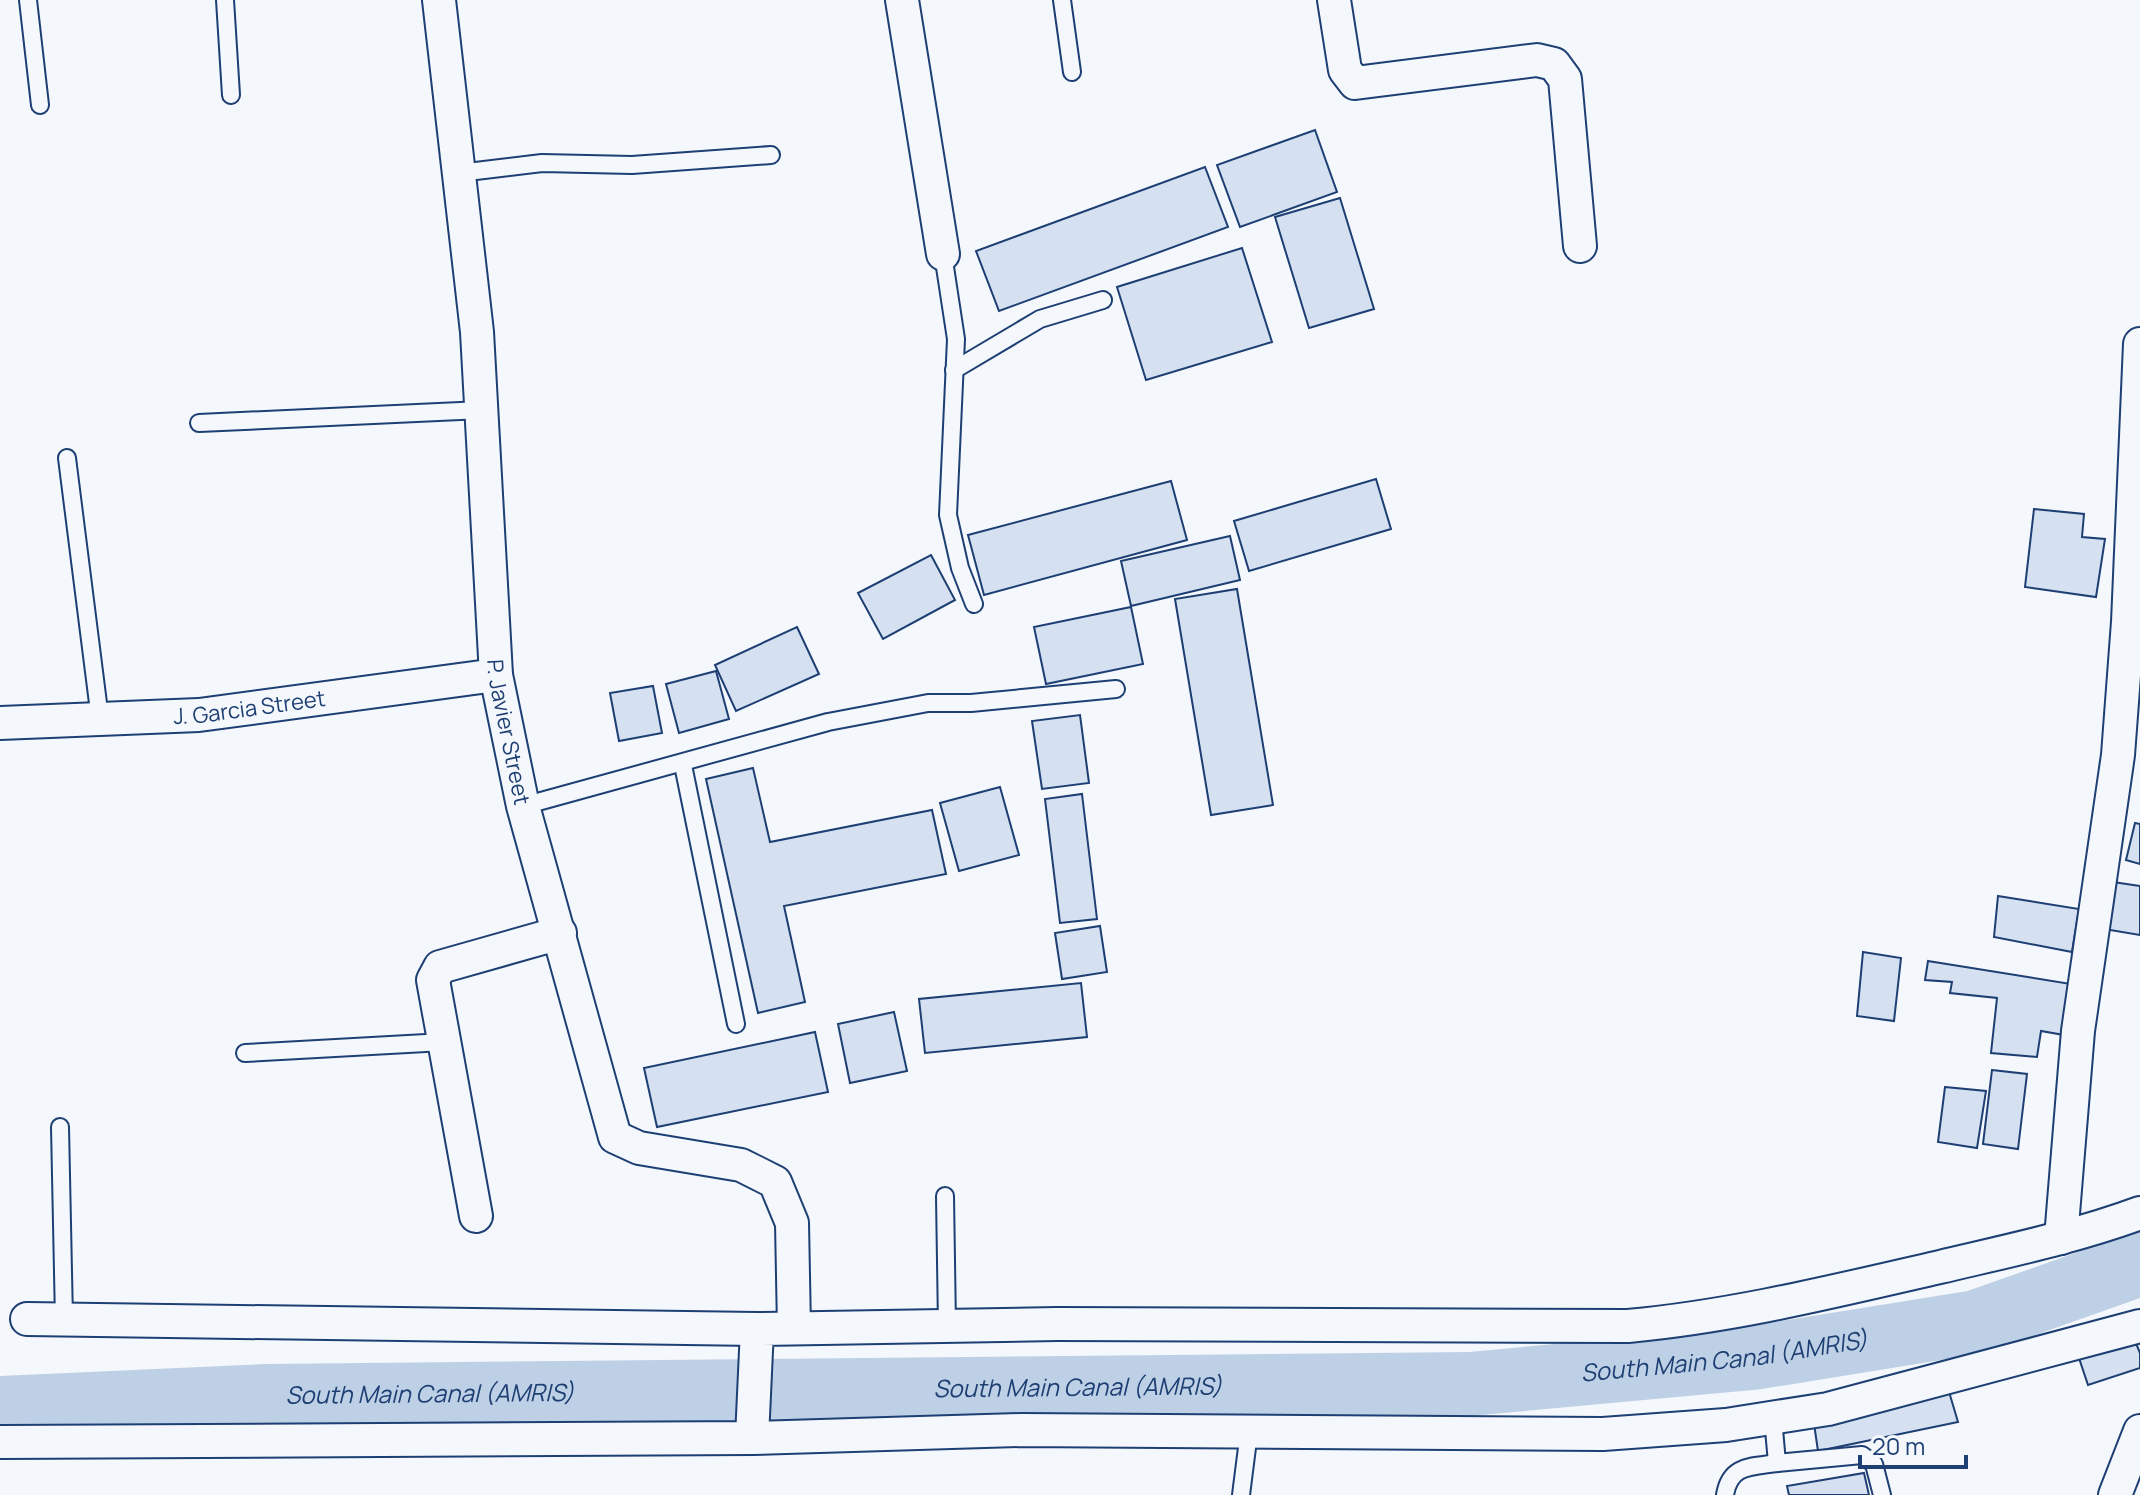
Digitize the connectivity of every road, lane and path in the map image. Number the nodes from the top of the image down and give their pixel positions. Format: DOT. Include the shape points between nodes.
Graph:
graph roads {
  1 [pos="28,0"];
  2 [pos="225,0"];
  3 [pos="439,0"];
  4 [pos="902,0"];
  5 [pos="1062,0"];
  6 [pos="1334,0"];
  7 [pos="1072,72"];
  8 [pos="231,95"];
  9 [pos="40,105"];
  10 [pos="771,155"];
  11 [pos="459,173"];
  12 [pos="1580,246"];
  13 [pos="943,254"];
  14 [pos="1103,300"];
  15 [pos="2140,344"];
  16 [pos="954,370"];
  17 [pos="482,410"];
  18 [pos="199,423"];
  19 [pos="67,458"];
  20 [pos="974,604"];
  21 [pos="496,675"];
  22 [pos="1116,689"];
  23 [pos="100,719"];
  24 [pos="0,723"];
  25 [pos="683,765"];
  26 [pos="523,806"];
  27 [pos="560,933"];
  28 [pos="736,1024"];
  29 [pos="444,1042"];
  30 [pos="245,1053"];
  31 [pos="60,1127"];
  32 [pos="945,1196"];
  33 [pos="2140,1213"];
  34 [pos="476,1216"];
  35 [pos="2061,1238"];
  36 [pos="27,1319"];
  37 [pos="64,1320"];
  38 [pos="947,1326"];
  39 [pos="2140,1326"];
  40 [pos="794,1328"];
  41 [pos="757,1337"];
  42 [pos="1773,1418"];
  43 [pos="753,1424"];
  44 [pos="2140,1431"];
  45 [pos="1249,1432"];
  46 [pos="0,1442"];
  47 [pos="1777,1463"];
  48 [pos="1241,1495"];
  49 [pos="1725,1495"];
  50 [pos="1882,1495"];
  51 [pos="2115,1495"];
  1 -- 9 [label="lane"];
  2 -- 8 [label="lane"];
  3 -- 11 [label="street, P. Javier Street"];
  4 -- 13 [label="street"];
  5 -- 7 [label="lane"];
  6 -- 12 [label="street" via="1345,70 1355,83 1537,60 1554,64 1565,79"];
  10 -- 11 [label="lane" via="632,165 542,163"];
  11 -- 17 [label="street, P. Javier Street"];
  13 -- 16 [label="lane" via="956,339"];
  14 -- 16 [label="lane" via="1040,319"];
  15 -- 35 [label="street" via="2118,755 2078,1031"];
  16 -- 20 [label="lane" via="948,515"];
  17 -- 18 [label="lane"];
  17 -- 21 [label="street, P. Javier Street"];
  19 -- 23 [label="lane"];
  21 -- 23 [label="street, J. Garcia Street" via="199,715"];
  21 -- 26 [label="street, P. Javier Street"];
  22 -- 25 [label="lane" via="928,703 828,722"];
  23 -- 24 [label="street, J. Garcia Street"];
  25 -- 26 [label="lane"];
  25 -- 28 [label="lane"];
  26 -- 27 [label="street, P. Javier Street"];
  27 -- 29 [label="street" via="440,967 433,980"];
  27 -- 40 [label="street, P. Javier Street" via="615,1137 639,1148 741,1165 775,1182 792,1223"];
  29 -- 30 [label="lane"];
  29 -- 34 [label="street"];
  31 -- 37 [label="lane"];
  32 -- 38 [label="lane"];
  33 -- 35 [label="street"];
  35 -- 38 [label="street" via="1809,1299 1705,1319 1628,1326"];
  36 -- 37 [label="street"];
  37 -- 41 [label="street"];
  38 -- 40 [label="street"];
  39 -- 42 [label="street" via="1828,1409"];
  40 -- 41 [label="street"];
  41 -- 43 [label="street"];
  42 -- 45 [label="street" via="1603,1434"];
  42 -- 47 [label="lane"];
  43 -- 45 [label="street"];
  43 -- 46 [label="street"];
  44 -- 51 [label="street"];
  45 -- 48 [label="lane"];
  47 -- 49 [label="lane" via="1739,1468 1728,1479"];
  47 -- 50 [label="lane" via="1862,1455 1874,1464"];
}
